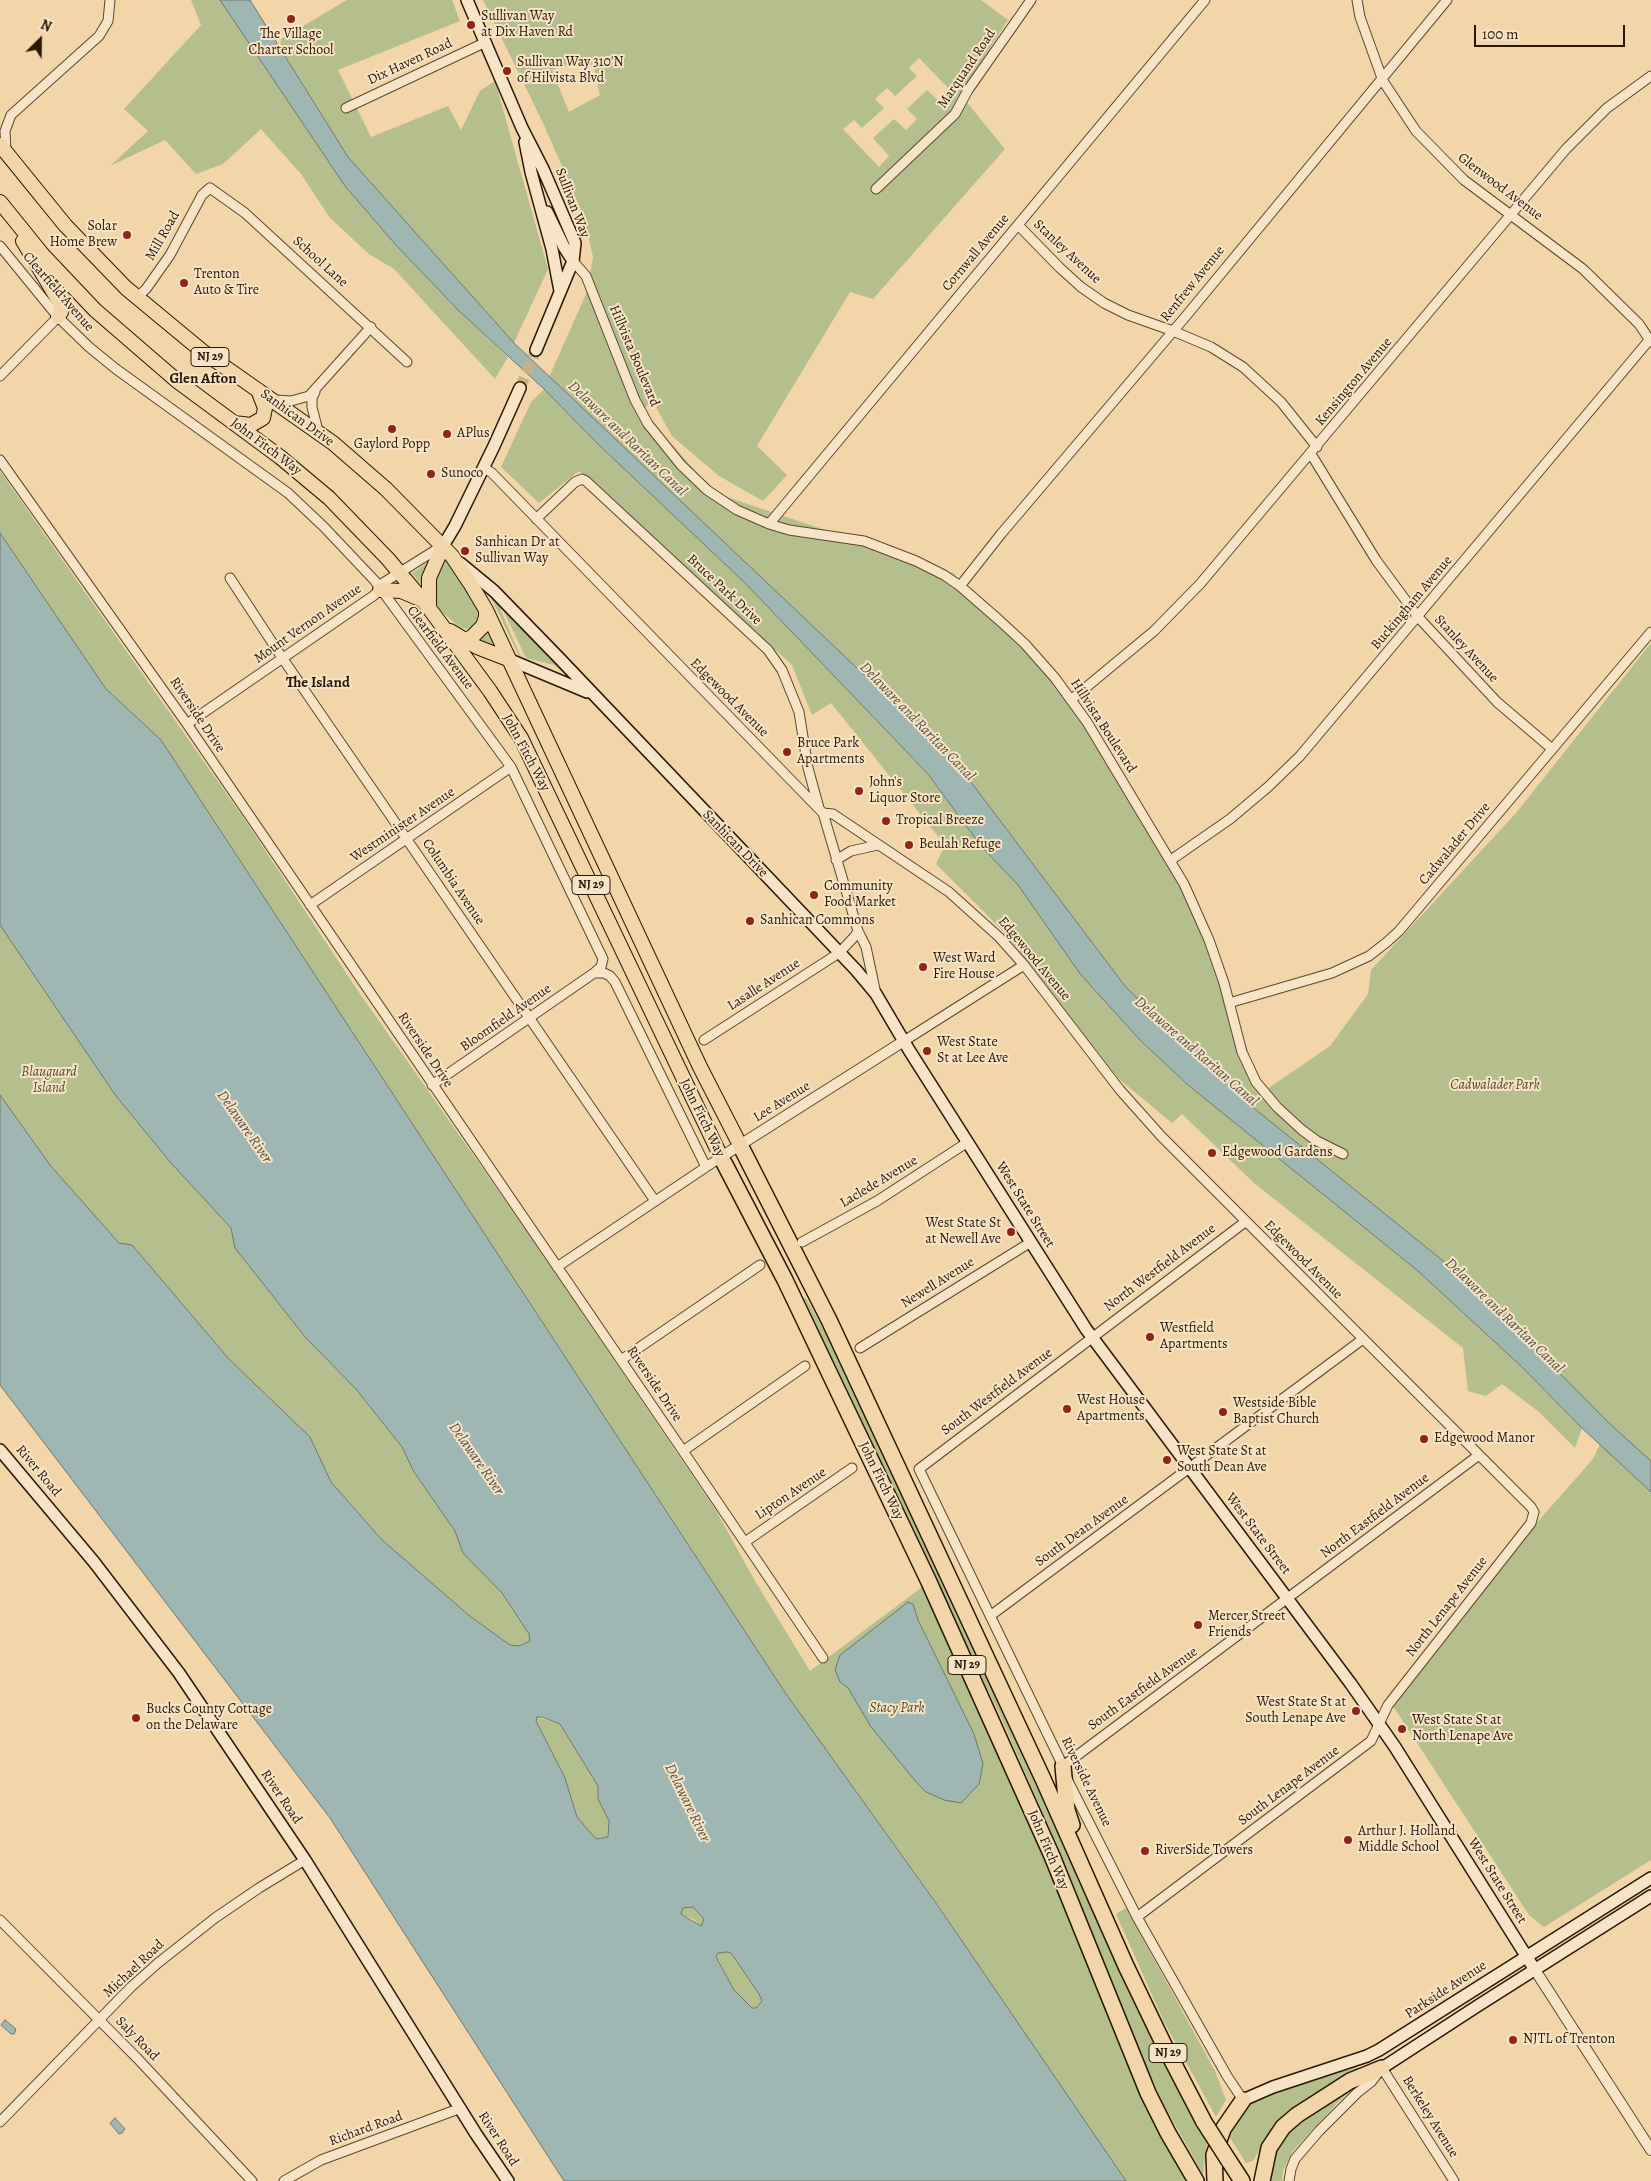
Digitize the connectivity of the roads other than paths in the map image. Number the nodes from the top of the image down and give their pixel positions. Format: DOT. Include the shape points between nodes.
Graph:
graph roads {
  1 [pos="110,0"];
  2 [pos="467,0"];
  3 [pos="1031,0"];
  4 [pos="1205,0"];
  5 [pos="1357,0"];
  6 [pos="1447,0"];
  7 [pos="486,42"];
  8 [pos="1651,76"];
  9 [pos="1382,78"];
  10 [pos="346,108"];
  11 [pos="11,115"];
  12 [pos="0,118"];
  13 [pos="522,128"];
  14 [pos="3,148"];
  15 [pos="210,188"];
  16 [pos="876,189"];
  17 [pos="537,194"];
  18 [pos="0,202"];
  19 [pos="1512,216"];
  20 [pos="12,218"];
  21 [pos="1018,225"];
  22 [pos="0,246"];
  23 [pos="573,261"];
  24 [pos="560,291"];
  25 [pos="137,298"];
  26 [pos="58,318"];
  27 [pos="370,327"];
  28 [pos="1173,331"];
  29 [pos="1650,340"];
  30 [pos="536,350"];
  31 [pos="407,362"];
  32 [pos="0,376"];
  33 [pos="520,388"];
  34 [pos="258,390"];
  35 [pos="315,391"];
  36 [pos="273,400"];
  37 [pos="234,423"];
  38 [pos="318,431"];
  39 [pos="1317,447"];
  40 [pos="1311,454"];
  41 [pos="0,460"];
  42 [pos="484,467"];
  43 [pos="536,519"];
  44 [pos="769,524"];
  45 [pos="447,551"];
  46 [pos="401,573"];
  47 [pos="230,578"];
  48 [pos="960,586"];
  49 [pos="380,590"];
  50 [pos="426,604"];
  51 [pos="486,610"];
  52 [pos="1418,617"];
  53 [pos="442,624"];
  54 [pos="1651,632"];
  55 [pos="465,640"];
  56 [pos="283,659"];
  57 [pos="508,659"];
  58 [pos="593,694"];
  59 [pos="1072,699"];
  60 [pos="187,724"];
  61 [pos="1551,748"];
  62 [pos="511,767"];
  63 [pos="821,811"];
  64 [pos="407,838"];
  65 [pos="878,845"];
  66 [pos="836,860"];
  67 [pos="1171,860"];
  68 [pos="310,905"];
  69 [pos="858,930"];
  70 [pos="839,953"];
  71 [pos="1024,965"];
  72 [pos="594,973"];
  73 [pos="876,994"];
  74 [pos="1229,1003"];
  75 [pos="530,1018"];
  76 [pos="704,1040"];
  77 [pos="904,1041"];
  78 [pos="432,1084"];
  79 [pos="968,1142"];
  80 [pos="740,1145"];
  81 [pos="1343,1154"];
  82 [pos="721,1157"];
  83 [pos="706,1167"];
  84 [pos="655,1201"];
  85 [pos="1245,1222"];
  86 [pos="802,1242"];
  87 [pos="1031,1242"];
  88 [pos="760,1265"];
  89 [pos="557,1267"];
  90 [pos="1092,1337"];
  91 [pos="1363,1339"];
  92 [pos="860,1348"];
  93 [pos="621,1360"];
  94 [pos="805,1366"];
  95 [pos="0,1450"];
  96 [pos="683,1451"];
  97 [pos="1479,1455"];
  98 [pos="852,1468"];
  99 [pos="918,1468"];
  100 [pos="1190,1468"];
  101 [pos="1531,1507"];
  102 [pos="745,1542"];
  103 [pos="1287,1598"];
  104 [pos="990,1616"];
  105 [pos="822,1658"];
  106 [pos="1379,1725"];
  107 [pos="1064,1766"];
  108 [pos="305,1860"];
  109 [pos="1651,1878"];
  110 [pos="1094,1893"];
  111 [pos="1651,1896"];
  112 [pos="1137,1917"];
  113 [pos="0,1920"];
  114 [pos="1527,1956"];
  115 [pos="1535,1970"];
  116 [pos="100,2020"];
  117 [pos="1382,2068"];
  118 [pos="1243,2100"];
  119 [pos="461,2108"];
  120 [pos="0,2122"];
  121 [pos="1651,2150"];
  122 [pos="1288,2179"];
  123 [pos="252,2181"];
  124 [pos="284,2181"];
  125 [pos="508,2181"];
  126 [pos="1196,2181"];
  127 [pos="1215,2181"];
  128 [pos="1242,2181"];
  129 [pos="1262,2181"];
  130 [pos="1454,2181"];
  1 -- 11 [label="street" via="108,21 99,36"];
  2 -- 7 [label="main road, Sullivan Way"];
  3 -- 16 [label="street, Marquand Road" via="955,114"];
  4 -- 21 [label="street, Cornwall Avenue"];
  5 -- 9 [label="street, Glenwood Avenue"];
  6 -- 9 [label="street, Renfrew Avenue"];
  7 -- 10 [label="street, Dix Haven Road"];
  7 -- 13 [label="main road, Sullivan Way"];
  8 -- 19 [label="street, Kensington Avenue" via="1589,124"];
  9 -- 19 [label="street, Glenwood Avenue" via="1416,131 1446,163"];
  9 -- 28 [label="street, Renfrew Avenue"];
  11 -- 12 [label="street"];
  11 -- 14 [label="street"];
  13 -- 17 [label="main road, Sullivan Way"];
  13 -- 23 [label="main road, Sullivan Way" via="544,169 575,242"];
  14 -- 25 [label="highway, Sanhican Drive / NJ 29" via="65,225"];
  15 -- 25 [label="street, Mill Road" via="202,195 170,255"];
  15 -- 27 [label="street, School Lane" via="246,213"];
  17 -- 23 [label="main road"];
  17 -- 24 [label="main road, Sullivan Way"];
  18 -- 20 [label="highway, John Fitch Way / NJ 29"];
  19 -- 29 [label="street, Glenwood Avenue" via="1584,269 1639,324"];
  19 -- 39 [label="street, Kensington Avenue"];
  20 -- 26 [label="highway" via="60,303 62,310"];
  20 -- 37 [label="highway, John Fitch Way / NJ 29" via="66,282 95,310 176,380"];
  21 -- 28 [label="street, Stanley Avenue" via="1060,268 1104,303"];
  21 -- 44 [label="street, Cornwall Avenue"];
  22 -- 26 [label="street, Clearfield Avenue"];
  23 -- 24 [label="main road, Sullivan Way"];
  23 -- 44 [label="street, Hillvista Boulevard" via="586,276 635,400 661,441 707,490 737,510"];
  24 -- 30 [label="main road, Sullivan Way"];
  25 -- 34 [label="highway, Sanhican Drive / NJ 29" via="202,351"];
  26 -- 32 [label="street"];
  26 -- 49 [label="street, Clearfield Avenue" via="116,369 288,493"];
  27 -- 31 [label="street, School Lane"];
  27 -- 35 [label="street"];
  28 -- 39 [label="street, Stanley Avenue" via="1221,352 1243,367 1281,402"];
  28 -- 48 [label="street, Renfrew Avenue" via="1000,534"];
  29 -- 52 [label="street, Buckingham Avenue"];
  33 -- 42 [label="main road"];
  34 -- 36 [label="highway, Sanhican Drive / NJ 29"];
  34 -- 37 [label="highway" via="265,408 263,418 251,425"];
  35 -- 36 [label="street" via="291,401"];
  35 -- 38 [label="street" via="312,407"];
  36 -- 38 [label="highway, Sanhican Drive / NJ 29"];
  37 -- 46 [label="highway, John Fitch Way / NJ 29" via="329,498"];
  38 -- 45 [label="highway, Sanhican Drive / NJ 29" via="380,483"];
  39 -- 40 [label="street, Kensington Avenue"];
  40 -- 52 [label="street, Stanley Avenue" via="1371,552"];
  40 -- 59 [label="street, Kensington Avenue" via="1166,620"];
  41 -- 60 [label="street, Riverside Drive"];
  42 -- 43 [label="street, Edgewood Avenue"];
  42 -- 45 [label="main road" via="454,526"];
  43 -- 63 [label="street, Edgewood Avenue"];
  43 -- 63 [label="street, Bruce Park Drive" via="574,482 586,481 768,650 786,678 798,712 808,768"];
  44 -- 48 [label="street, Hillvista Boulevard" via="864,541 916,561"];
  45 -- 46 [label="street, Mount Vernon Avenue"];
  45 -- 50 [label="highway" via="429,578"];
  45 -- 51 [label="highway, John Fitch Way / NJ 29"];
  45 -- 58 [label="main road, Sanhican Drive" via="494,591"];
  46 -- 49 [label="street, Mount Vernon Avenue" via="383,583"];
  46 -- 50 [label="highway, John Fitch Way / NJ 29"];
  47 -- 56 [label="street, Columbia Avenue"];
  48 -- 59 [label="street, Hillvista Boulevard" via="1025,644"];
  49 -- 50 [label="highway" via="401,591"];
  49 -- 56 [label="street, Mount Vernon Avenue"];
  49 -- 62 [label="street, Clearfield Avenue"];
  50 -- 53 [label="highway, John Fitch Way / NJ 29"];
  51 -- 55 [label="highway" via="483,626"];
  51 -- 57 [label="highway, John Fitch Way / NJ 29"];
  52 -- 61 [label="street, Stanley Avenue" via="1497,702"];
  52 -- 67 [label="street, Buckingham Avenue" via="1300,756 1230,819"];
  53 -- 55 [label="highway"];
  53 -- 82 [label="highway, John Fitch Way / NJ 29" via="521,738"];
  54 -- 61 [label="street, Cadwalader Drive"];
  55 -- 57 [label="highway"];
  56 -- 60 [label="street, Mount Vernon Avenue"];
  56 -- 64 [label="street, Columbia Avenue"];
  57 -- 58 [label="main road, Sanhican Drive"];
  57 -- 80 [label="highway, John Fitch Way / NJ 29"];
  58 -- 70 [label="main road, Sanhican Drive"];
  59 -- 67 [label="street, Hillvista Boulevard"];
  60 -- 68 [label="street, Riverside Drive"];
  61 -- 74 [label="street, Cadwalader Drive" via="1501,812 1387,942 1369,956 1332,973"];
  62 -- 64 [label="street, Westminister Avenue"];
  62 -- 72 [label="street, Clearfield Avenue" via="602,956 601,967"];
  63 -- 65 [label="street, Edgewood Avenue" via="833,814"];
  63 -- 66 [label="street, West State Street"];
  64 -- 68 [label="street, Westminister Avenue"];
  64 -- 75 [label="street, Columbia Avenue"];
  65 -- 66 [label="street" via="851,851"];
  65 -- 71 [label="street, Edgewood Avenue" via="964,904"];
  66 -- 69 [label="street, West State Street"];
  67 -- 74 [label="street, Hillvista Boulevard" via="1200,917"];
  68 -- 78 [label="street, Riverside Drive"];
  69 -- 70 [label="street"];
  69 -- 73 [label="street, West State Street" via="866,947"];
  70 -- 73 [label="main road, Sanhican Drive"];
  70 -- 76 [label="street, Lasalle Avenue"];
  71 -- 77 [label="street, Lee Avenue"];
  71 -- 85 [label="street, Edgewood Avenue" via="1120,1090"];
  72 -- 75 [label="street, Bloomfield Avenue"];
  72 -- 83 [label="street" via="604,973 616,982"];
  73 -- 77 [label="main road, West State Street"];
  74 -- 81 [label="street, Hillvista Boulevard" via="1242,1052 1256,1082 1309,1136"];
  75 -- 78 [label="street, Bloomfield Avenue"];
  75 -- 84 [label="street, Columbia Avenue"];
  77 -- 79 [label="main road, West State Street"];
  77 -- 80 [label="street, Lee Avenue"];
  78 -- 89 [label="street, Riverside Drive"];
  79 -- 86 [label="street, Laclede Avenue" via="877,1201"];
  79 -- 87 [label="main road, West State Street"];
  80 -- 82 [label="street, Lee Avenue"];
  80 -- 110 [label="highway, John Fitch Way / NJ 29" via="837,1336"];
  82 -- 83 [label="street, Lee Avenue"];
  82 -- 126 [label="highway, John Fitch Way / NJ 29" via="785,1280 929,1582 1052,1856 1148,2092"];
  83 -- 84 [label="street, Lee Avenue"];
  84 -- 89 [label="street, Lee Avenue"];
  85 -- 90 [label="street, North Westfield Avenue"];
  85 -- 91 [label="street, Edgewood Avenue"];
  87 -- 90 [label="main road, West State Street"];
  87 -- 92 [label="street, Newell Avenue"];
  88 -- 93 [label="street"];
  89 -- 93 [label="street, Riverside Drive"];
  90 -- 99 [label="street, South Westfield Avenue"];
  90 -- 100 [label="main road, West State Street"];
  91 -- 97 [label="street, Edgewood Avenue"];
  91 -- 100 [label="street, South Dean Avenue"];
  93 -- 96 [label="street, Riverside Drive"];
  94 -- 96 [label="street"];
  95 -- 108 [label="main road, River Road" via="154,1639"];
  96 -- 102 [label="street, Riverside Drive"];
  97 -- 101 [label="street, Edgewood Avenue"];
  97 -- 103 [label="street, North Eastfield Avenue"];
  98 -- 102 [label="street, Lipton Avenue"];
  99 -- 104 [label="street, Riverside Avenue"];
  100 -- 103 [label="main road, West State Street"];
  100 -- 104 [label="street, South Dean Avenue"];
  101 -- 106 [label="street, North Lenape Avenue" via="1534,1516 1531,1523 1388,1705"];
  102 -- 105 [label="street, Riverside Drive"];
  103 -- 106 [label="main road, West State Street"];
  103 -- 107 [label="street, South Eastfield Avenue"];
  104 -- 107 [label="street, Riverside Avenue"];
  106 -- 112 [label="street, South Lenape Avenue" via="1371,1741"];
  106 -- 114 [label="main road, West State Street"];
  107 -- 110 [label="highway" via="1067,1810"];
  107 -- 112 [label="street, Riverside Avenue"];
  108 -- 116 [label="street, Michael Road" via="186,1940"];
  108 -- 119 [label="main road, River Road"];
  109 -- 114 [label="main road, Parkside Avenue"];
  110 -- 128 [label="highway, John Fitch Way / NJ 29, bridge" via="1164,2046 1204,2122"];
  111 -- 115 [label="main road"];
  112 -- 118 [label="street, Riverside Avenue"];
  113 -- 116 [label="street, Saly Road"];
  114 -- 115 [label="main road, West State Street"];
  114 -- 118 [label="main road, Parkside Avenue" via="1379,2050"];
  115 -- 117 [label="main road"];
  115 -- 121 [label="street, West State Street"];
  116 -- 120 [label="street, Michael Road"];
  116 -- 123 [label="street, Saly Road"];
  117 -- 122 [label="street" via="1295,2159"];
  117 -- 129 [label="highway" via="1350,2081 1283,2127 1269,2148"];
  117 -- 130 [label="street, Berkeley Avenue"];
  118 -- 127 [label="highway" via="1222,2129 1214,2155"];
  119 -- 124 [label="street, Richard Road" via="321,2160"];
  119 -- 125 [label="main road, River Road"];
}
